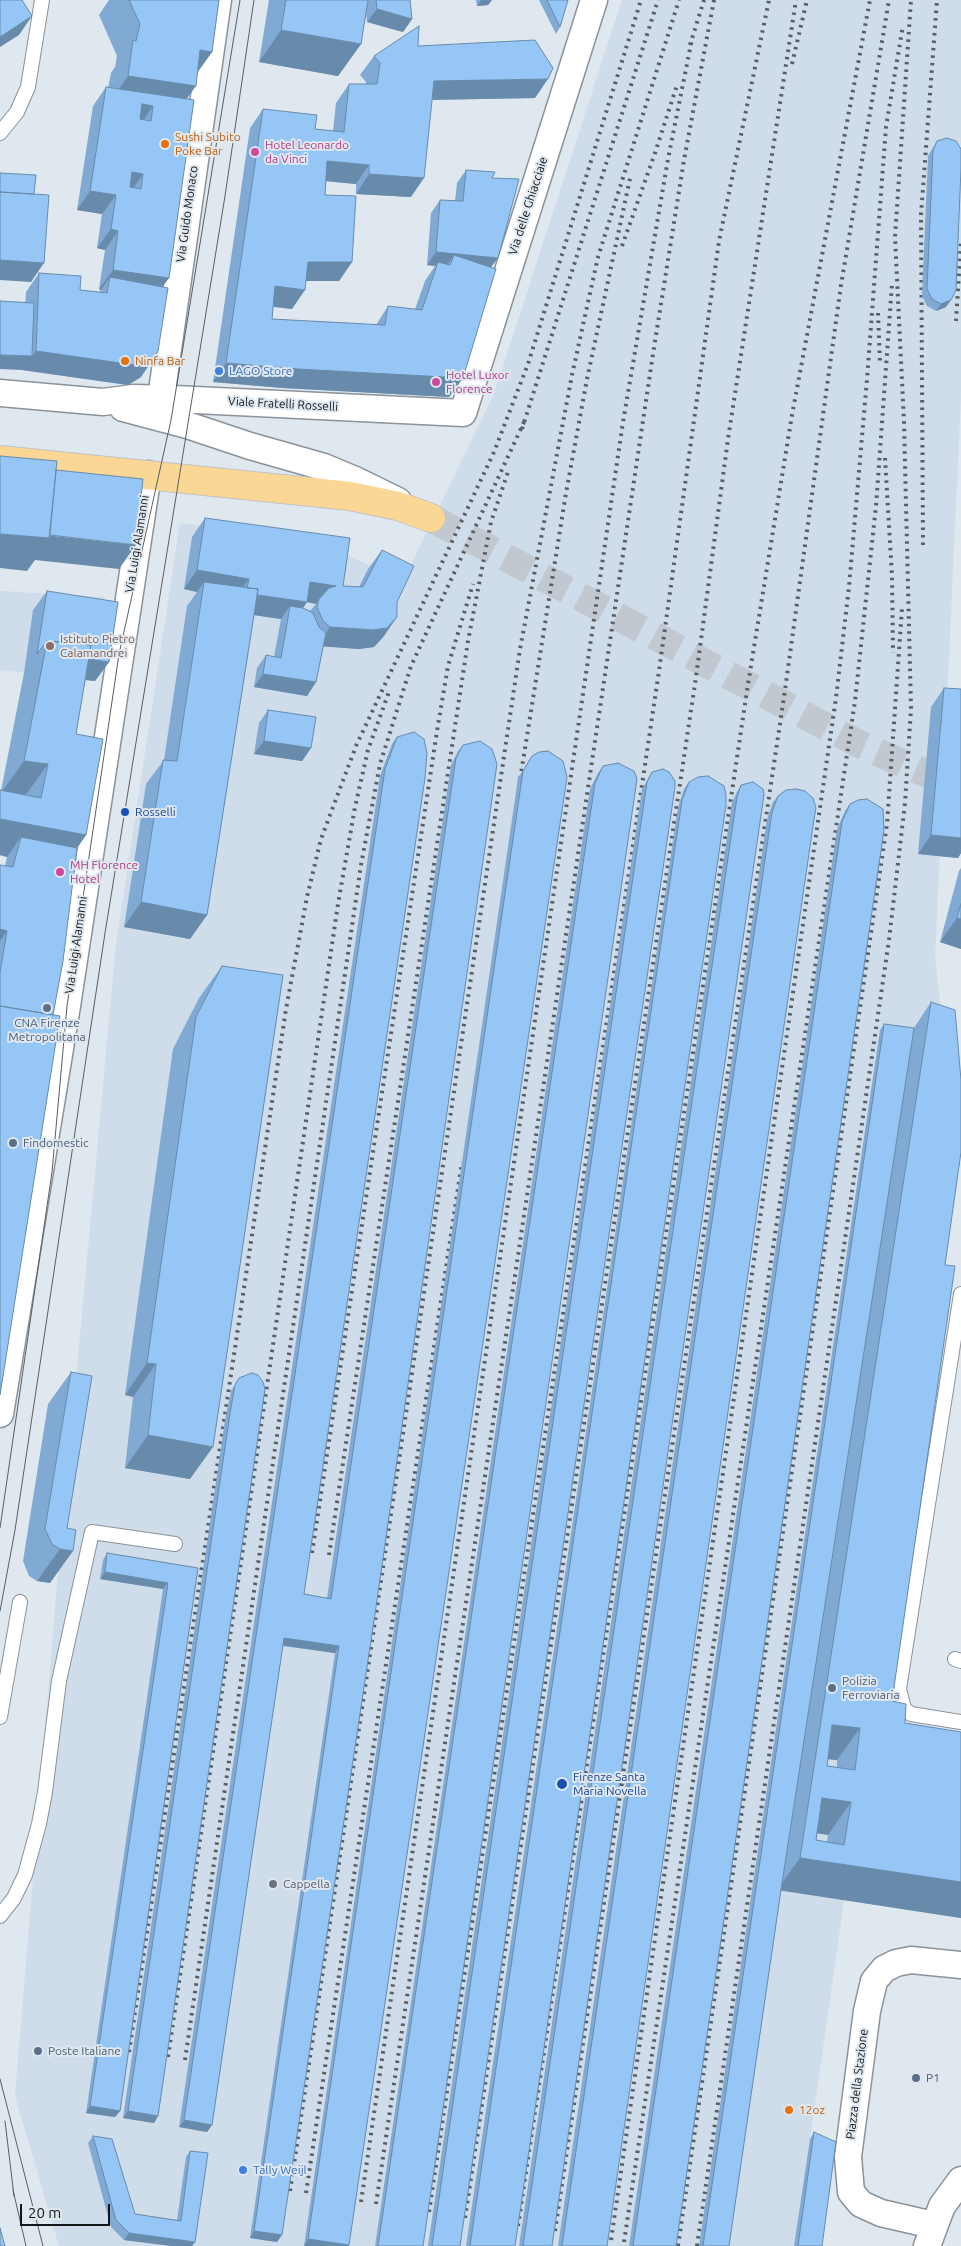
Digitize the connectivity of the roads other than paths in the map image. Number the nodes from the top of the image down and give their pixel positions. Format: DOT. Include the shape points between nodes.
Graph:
graph roads {
  1 [pos="42,0"];
  2 [pos="218,0"];
  3 [pos="594,0"];
  4 [pos="0,133"];
  5 [pos="6,398"];
  6 [pos="161,398"];
  7 [pos="103,402"];
  8 [pos="463,413"];
  9 [pos="0,460"];
  10 [pos="148,474"];
  11 [pos="427,516"];
  12 [pos="961,1294"];
  13 [pos="0,1414"];
  14 [pos="175,1544"];
  15 [pos="20,1602"];
  16 [pos="0,1717"];
  17 [pos="961,1722"];
  18 [pos="0,1916"];
  19 [pos="961,1965"];
  20 [pos="961,2180"];
  21 [pos="930,2236"];
  1 -- 4 [label="lane" via="28,87 17,112"];
  2 -- 6 [label="street, Via Guido Monaco"];
  3 -- 8 [label="street, Via delle Ghiacciaie"];
  5 -- 7 [label="street, Viale Fratelli Rosselli"];
  6 -- 7 [label="street, Viale Fratelli Rosselli"];
  6 -- 8 [label="street, Viale Fratelli Rosselli"];
  7 -- 11 [label="street, Viale Fratelli Rosselli" via="187,424 232,441 339,472"];
  9 -- 10 [label="main road"];
  10 -- 11 [label="main road" via="350,496"];
  10 -- 13 [label="street, Via Luigi Alamanni" via="66,1015"];
  12 -- 17 [label="lane" via="899,1689 904,1709 912,1714"];
  14 -- 18 [label="lane" via="92,1532 59,1682 39,1824 22,1881"];
  15 -- 16 [label="lane"];
  19 -- 21 [label="street, Piazza della Stazione" via="911,1960 884,1969 874,1981 867,2011 848,2157 851,2192 861,2204"];
  20 -- 21 [label="street, Piazza della Stazione" via="942,2206"];
}
